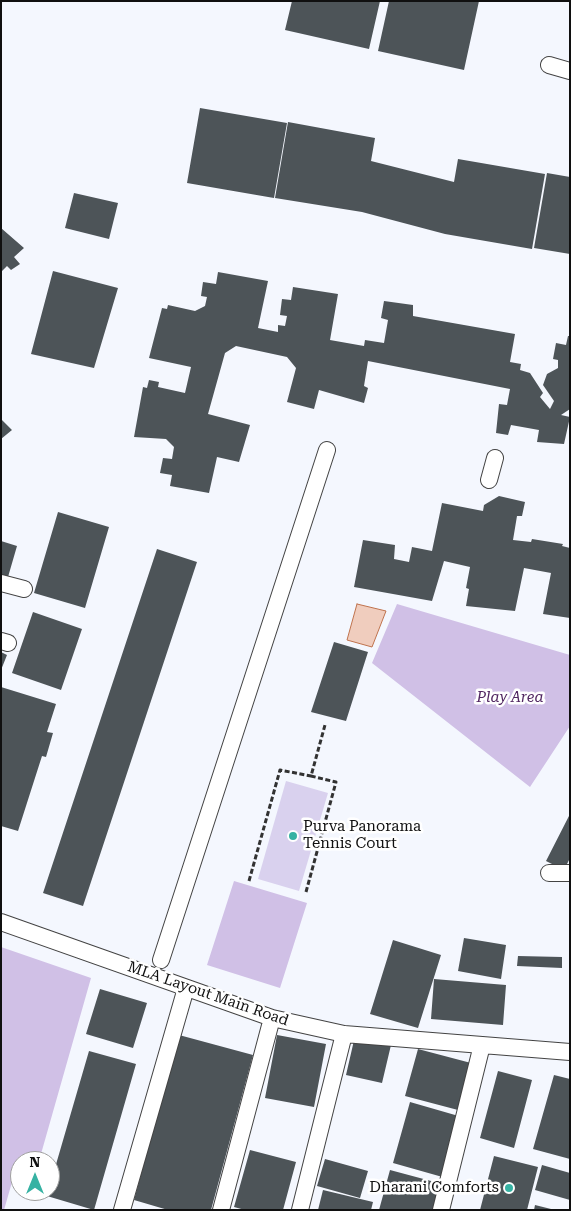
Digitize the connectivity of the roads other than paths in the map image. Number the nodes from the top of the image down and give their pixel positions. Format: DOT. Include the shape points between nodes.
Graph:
graph roads {
  1 [pos="549,65"];
  2 [pos="570,71"];
  3 [pos="327,450"];
  4 [pos="494,458"];
  5 [pos="489,480"];
  6 [pos="1,583"];
  7 [pos="24,589"];
  8 [pos="549,873"];
  9 [pos="570,873"];
  10 [pos="1,922"];
  11 [pos="161,960"];
  12 [pos="186,988"];
  13 [pos="272,1018"];
  14 [pos="344,1034"];
  15 [pos="482,1045"];
  16 [pos="570,1052"];
  17 [pos="122,1210"];
  18 [pos="221,1210"];
  19 [pos="300,1210"];
  20 [pos="441,1210"];
  1 -- 2 [label="street"];
  3 -- 11 [label="street"];
  4 -- 5 [label="street"];
  6 -- 7 [label="street"];
  8 -- 9 [label="street"];
  10 -- 12 [label="street, MLA Layout Main Road"];
  12 -- 13 [label="street, MLA Layout Main Road"];
  12 -- 17 [label="street"];
  13 -- 14 [label="street, MLA Layout Main Road"];
  13 -- 18 [label="street"];
  14 -- 15 [label="street, MLA Layout Main Road"];
  14 -- 19 [label="street"];
  15 -- 16 [label="street, MLA Layout Main Road"];
  15 -- 20 [label="street"];
}
